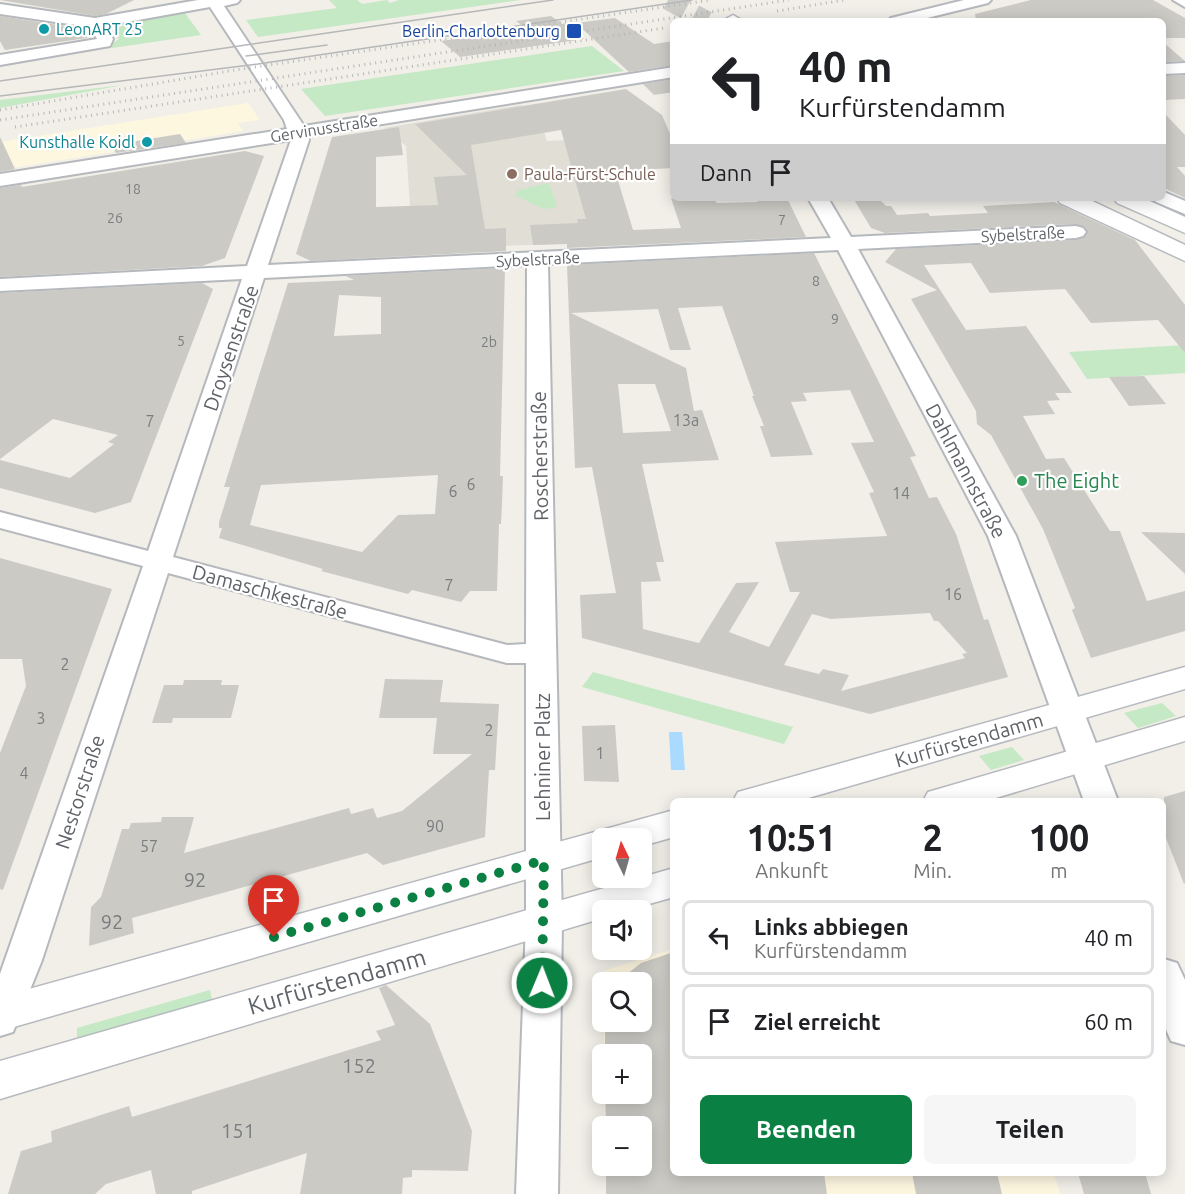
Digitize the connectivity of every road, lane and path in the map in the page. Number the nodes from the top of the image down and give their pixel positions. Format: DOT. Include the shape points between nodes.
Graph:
graph roads {
  1 [pos="983,0"];
  2 [pos="220,1"];
  3 [pos="0,9"];
  4 [pos="908,18"];
  5 [pos="95,22"];
  6 [pos="0,60"];
  7 [pos="1185,68"];
  8 [pos="1166,69"];
  9 [pos="670,74"];
  10 [pos="299,132"];
  11 [pos="0,180"];
  12 [pos="1166,199"];
  13 [pos="820,201"];
  14 [pos="1074,201"];
  15 [pos="1101,201"];
  16 [pos="1131,201"];
  17 [pos="1185,208"];
  18 [pos="1185,226"];
  19 [pos="1076,232"];
  20 [pos="1185,239"];
  21 [pos="845,243"];
  22 [pos="1185,254"];
  23 [pos="537,259"];
  24 [pos="257,272"];
  25 [pos="0,285"];
  26 [pos="0,520"];
  27 [pos="157,562"];
  28 [pos="542,654"];
  29 [pos="1185,678"];
  30 [pos="1067,711"];
  31 [pos="1185,729"];
  32 [pos="1085,758"];
  33 [pos="762,798"];
  34 [pos="952,798"];
  35 [pos="1100,798"];
  36 [pos="670,824"];
  37 [pos="652,829"];
  38 [pos="592,846"];
  39 [pos="544,860"];
  40 [pos="670,883"];
  41 [pos="544,922"];
  42 [pos="1166,978"];
  43 [pos="1,1016"];
  44 [pos="1185,1030"];
  45 [pos="0,1080"];
  46 [pos="537,1194"];
  1 -- 4 [label="street"];
  2 -- 5 [label="street"];
  2 -- 10 [label="street"];
  3 -- 5 [label="street"];
  5 -- 6 [label="street" via="104,43"];
  7 -- 8 [label="street"];
  9 -- 10 [label="street, Gervinusstraße"];
  10 -- 11 [label="street, Gervinusstraße"];
  10 -- 24 [label="street, Droysenstraße" via="300,140"];
  12 -- 17 [label="street"];
  13 -- 21 [label="street, Dahlmannstraße"];
  14 -- 22 [label="main road"];
  15 -- 20 [label="main road"];
  16 -- 18 [label="main road"];
  19 -- 21 [label="street, Sybelstraße"];
  21 -- 23 [label="street, Sybelstraße"];
  21 -- 30 [label="street, Dahlmannstraße" via="1002,536"];
  23 -- 24 [label="street, Sybelstraße"];
  23 -- 28 [label="street, Roscherstraße"];
  24 -- 25 [label="street, Sybelstraße"];
  24 -- 27 [label="street, Droysenstraße"];
  26 -- 27 [label="street, Damaschkestraße"];
  27 -- 28 [label="street, Damaschkestraße" via="507,654"];
  27 -- 43 [label="street, Nestorstraße" via="24,959"];
  28 -- 39 [label="street, Lehniner Platz"];
  29 -- 30 [label="main road, Kurfürstendamm"];
  30 -- 32 [label="street, Dahlmannstraße"];
  30 -- 33 [label="main road, Kurfürstendamm"];
  31 -- 32 [label="main road"];
  32 -- 34 [label="main road"];
  32 -- 35 [label="street, Dahlmannstraße"];
  36 -- 37 [label="main road"];
  38 -- 39 [label="main road"];
  39 -- 41 [label="street, Lehniner Platz"];
  39 -- 43 [label="main road"];
  40 -- 41 [label="main road, Kurfürstendamm"];
  41 -- 45 [label="main road, Kurfürstendamm"];
  41 -- 46 [label="street, Lehniner Platz"];
  42 -- 44 [label="street"];
}
